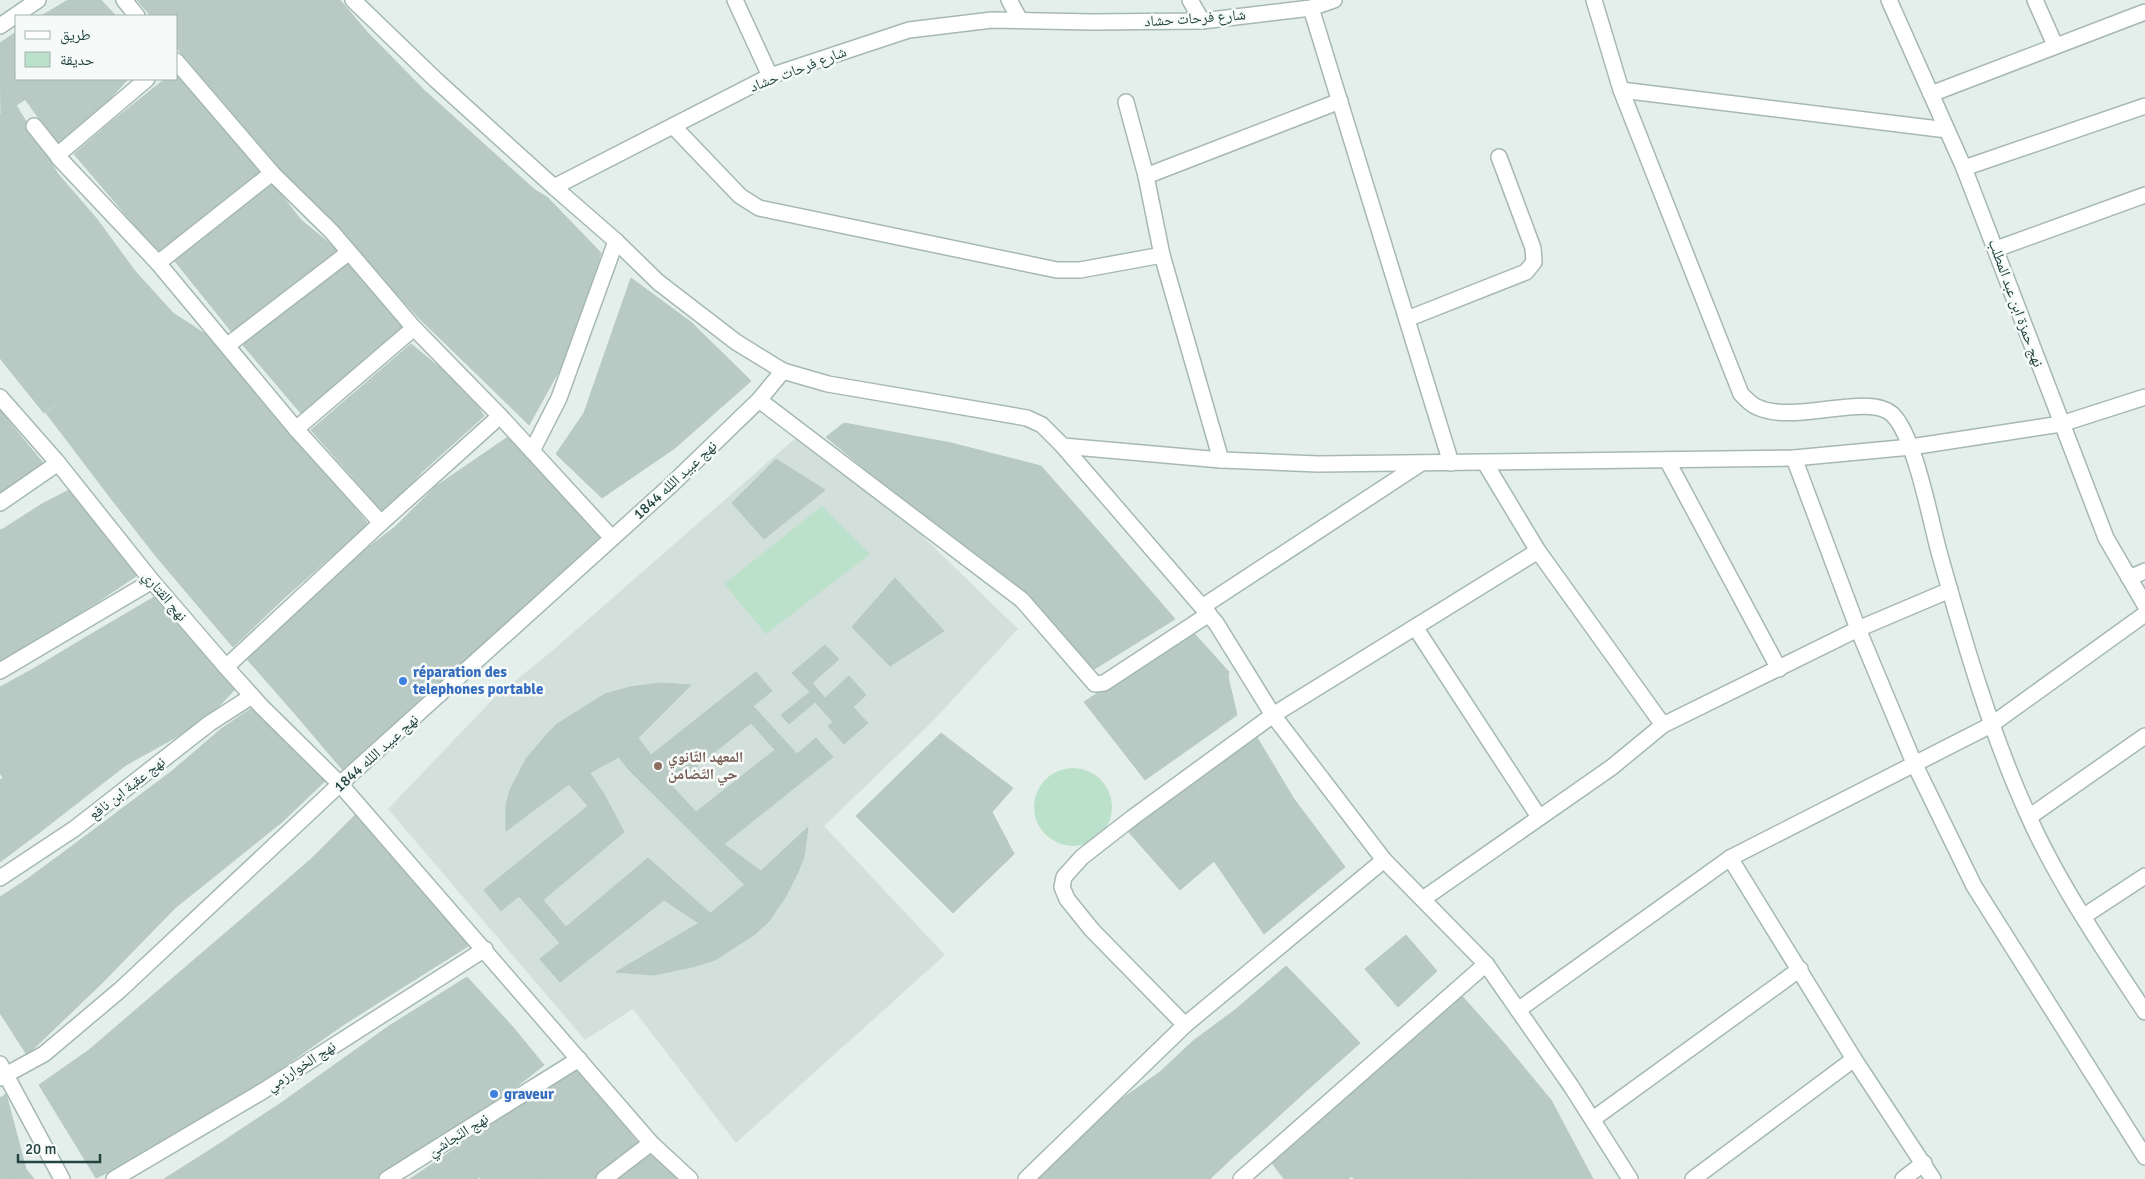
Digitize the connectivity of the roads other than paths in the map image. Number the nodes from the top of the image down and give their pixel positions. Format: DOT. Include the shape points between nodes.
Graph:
graph roads {
  1 [pos="38,0"];
  2 [pos="124,0"];
  3 [pos="353,0"];
  4 [pos="735,0"];
  5 [pos="1009,0"];
  6 [pos="1190,0"];
  7 [pos="1334,0"];
  8 [pos="1594,0"];
  9 [pos="1889,0"];
  10 [pos="2035,0"];
  11 [pos="1311,8"];
  12 [pos="2145,12"];
  13 [pos="136,15"];
  14 [pos="1020,20"];
  15 [pos="1202,21"];
  16 [pos="2,22"];
  17 [pos="2055,45"];
  18 [pos="178,63"];
  19 [pos="770,76"];
  20 [pos="146,80"];
  21 [pos="1621,90"];
  22 [pos="1931,94"];
  23 [pos="1340,101"];
  24 [pos="1126,102"];
  25 [pos="2145,106"];
  26 [pos="34,126"];
  27 [pos="674,126"];
  28 [pos="1947,130"];
  29 [pos="58,156"];
  30 [pos="1498,157"];
  31 [pos="1964,168"];
  32 [pos="272,173"];
  33 [pos="1146,176"];
  34 [pos="554,187"];
  35 [pos="2145,195"];
  36 [pos="616,241"];
  37 [pos="1996,249"];
  38 [pos="348,254"];
  39 [pos="1162,255"];
  40 [pos="158,263"];
  41 [pos="1407,319"];
  42 [pos="414,328"];
  43 [pos="228,345"];
  44 [pos="783,371"];
  45 [pos="0,397"];
  46 [pos="2145,397"];
  47 [pos="759,400"];
  48 [pos="500,416"];
  49 [pos="2061,424"];
  50 [pos="296,429"];
  51 [pos="1063,446"];
  52 [pos="1910,446"];
  53 [pos="532,451"];
  54 [pos="1794,458"];
  55 [pos="1221,460"];
  56 [pos="1667,460"];
  57 [pos="1451,462"];
  58 [pos="58,463"];
  59 [pos="1421,463"];
  60 [pos="1485,463"];
  61 [pos="0,503"];
  62 [pos="380,523"];
  63 [pos="612,538"];
  64 [pos="1538,551"];
  65 [pos="2145,571"];
  66 [pos="2129,578"];
  67 [pos="152,581"];
  68 [pos="1950,590"];
  69 [pos="2145,605"];
  70 [pos="1206,611"];
  71 [pos="2145,614"];
  72 [pos="1415,627"];
  73 [pos="1858,630"];
  74 [pos="226,667"];
  75 [pos="1779,669"];
  76 [pos="0,671"];
  77 [pos="252,696"];
  78 [pos="1273,715"];
  79 [pos="1663,725"];
  80 [pos="1991,725"];
  81 [pos="2145,736"];
  82 [pos="1914,763"];
  83 [pos="340,784"];
  84 [pos="2029,816"];
  85 [pos="1540,817"];
  86 [pos="1730,858"];
  87 [pos="1384,860"];
  88 [pos="2145,876"];
  89 [pos="0,878"];
  90 [pos="1423,899"];
  91 [pos="2084,916"];
  92 [pos="485,949"];
  93 [pos="1486,964"];
  94 [pos="1800,969"];
  95 [pos="2144,1008"];
  96 [pos="1518,1010"];
  97 [pos="1185,1025"];
  98 [pos="579,1059"];
  99 [pos="1854,1059"];
  100 [pos="2,1072"];
  101 [pos="1592,1119"];
  102 [pos="651,1143"];
  103 [pos="2145,1157"];
  104 [pos="1924,1163"];
  105 [pos="1244,1178"];
  106 [pos="62,1179"];
  107 [pos="114,1179"];
  108 [pos="387,1179"];
  109 [pos="604,1179"];
  110 [pos="690,1179"];
  111 [pos="1026,1179"];
  112 [pos="1629,1179"];
  113 [pos="1693,1179"];
  114 [pos="1903,1179"];
  115 [pos="1933,1179"];
  1 -- 16 [label="street"];
  2 -- 13 [label="street"];
  3 -- 34 [label="street"];
  4 -- 19 [label="street"];
  5 -- 14 [label="street"];
  6 -- 15 [label="street"];
  7 -- 11 [label="street, شارع فرحات حشاد"];
  8 -- 21 [label="street"];
  9 -- 22 [label="street, نهج حمزة ابن عبد المطلب"];
  10 -- 17 [label="street"];
  11 -- 15 [label="street, شارع فرحات حشاد"];
  11 -- 23 [label="street"];
  12 -- 17 [label="street"];
  14 -- 15 [label="street, شارع فرحات حشاد"];
  14 -- 19 [label="street, شارع فرحات حشاد" via="992,20 909,30"];
  17 -- 22 [label="street"];
  18 -- 32 [label="street"];
  19 -- 27 [label="street, شارع فرحات حشاد"];
  20 -- 29 [label="street"];
  21 -- 28 [label="street"];
  21 -- 52 [label="street" via="1741,394 1755,407 1771,413 1877,406 1891,413 1900,423"];
  22 -- 28 [label="street, نهج حمزة ابن عبد المطلب"];
  23 -- 33 [label="street"];
  23 -- 41 [label="street"];
  24 -- 33 [label="street"];
  25 -- 31 [label="street"];
  26 -- 29 [label="street"];
  27 -- 34 [label="street, شارع فرحات حشاد"];
  27 -- 39 [label="street" via="740,196 759,208 1058,270 1080,270"];
  28 -- 31 [label="street, نهج حمزة ابن عبد المطلب"];
  29 -- 40 [label="street"];
  30 -- 41 [label="street" via="1533,248 1534,262 1526,272"];
  31 -- 37 [label="street, نهج حمزة ابن عبد المطلب"];
  32 -- 38 [label="street" via="332,232"];
  32 -- 40 [label="street"];
  33 -- 39 [label="street"];
  34 -- 36 [label="street"];
  35 -- 37 [label="street"];
  36 -- 44 [label="street" via="658,282 697,313"];
  36 -- 53 [label="street" via="562,391"];
  37 -- 49 [label="street, نهج حمزة ابن عبد المطلب"];
  38 -- 42 [label="street"];
  38 -- 43 [label="street"];
  39 -- 55 [label="street"];
  40 -- 43 [label="street"];
  41 -- 57 [label="street"];
  42 -- 48 [label="street"];
  42 -- 50 [label="street"];
  43 -- 50 [label="street"];
  44 -- 47 [label="street, نهج عبيد اللله 1844"];
  44 -- 51 [label="street" via="828,384 1026,418 1042,425"];
  45 -- 58 [label="street, نهج القتاري"];
  46 -- 49 [label="street"];
  47 -- 63 [label="street, نهج عبيد اللله 1844"];
  47 -- 70 [label="street" via="1022,600 1095,684 1104,683"];
  48 -- 53 [label="street"];
  48 -- 62 [label="street"];
  49 -- 52 [label="street"];
  49 -- 66 [label="street, نهج حمزة ابن عبد المطلب" via="2106,538"];
  50 -- 62 [label="street"];
  51 -- 55 [label="street"];
  51 -- 70 [label="street"];
  52 -- 54 [label="street"];
  52 -- 68 [label="street"];
  53 -- 63 [label="street"];
  54 -- 56 [label="street"];
  54 -- 73 [label="street"];
  55 -- 59 [label="street" via="1318,464"];
  56 -- 60 [label="street"];
  56 -- 75 [label="street"];
  57 -- 59 [label="street"];
  57 -- 60 [label="street"];
  58 -- 61 [label="street"];
  58 -- 67 [label="street, نهج القتاري"];
  59 -- 70 [label="street"];
  60 -- 64 [label="street"];
  62 -- 74 [label="street"];
  63 -- 83 [label="street, نهج عبيد اللله 1844"];
  64 -- 72 [label="street"];
  64 -- 79 [label="street"];
  65 -- 66 [label="street"];
  66 -- 69 [label="street, نهج حمزة ابن عبد المطلب"];
  67 -- 74 [label="street, نهج القتاري"];
  67 -- 76 [label="street"];
  68 -- 73 [label="street"];
  68 -- 80 [label="street"];
  70 -- 78 [label="street"];
  71 -- 80 [label="street"];
  72 -- 78 [label="street"];
  72 -- 85 [label="street"];
  73 -- 75 [label="street"];
  73 -- 82 [label="street"];
  74 -- 77 [label="street, نهج القتاري"];
  75 -- 79 [label="street"];
  77 -- 83 [label="street, نهج القتاري"];
  77 -- 89 [label="street, نهج عقبة ابن نافع" via="210,724 74,829"];
  78 -- 87 [label="street"];
  78 -- 97 [label="street" via="1132,818 1082,857 1064,877 1062,887 1067,899 1092,930"];
  79 -- 85 [label="street" via="1612,767"];
  80 -- 82 [label="street"];
  80 -- 84 [label="street"];
  81 -- 84 [label="street"];
  82 -- 86 [label="street"];
  82 -- 103 [label="street" via="1974,886"];
  83 -- 92 [label="street, نهج القتاري"];
  83 -- 100 [label="street, نهج عبيد اللله 1844" via="186,930 61,1042 44,1054"];
  84 -- 91 [label="street"];
  85 -- 90 [label="street"];
  86 -- 94 [label="street"];
  86 -- 96 [label="street"];
  87 -- 90 [label="street"];
  87 -- 97 [label="street"];
  88 -- 91 [label="street"];
  90 -- 93 [label="street"];
  91 -- 95 [label="street"];
  92 -- 98 [label="street, نهج القتاري"];
  92 -- 107 [label="street, نهج الخوارزمي" via="263,1091"];
  93 -- 96 [label="street"];
  93 -- 105 [label="street"];
  94 -- 99 [label="street"];
  94 -- 101 [label="street"];
  96 -- 101 [label="street"];
  97 -- 111 [label="street"];
  98 -- 102 [label="street, نهج القتاري"];
  98 -- 108 [label="street, نهج النّجاشيّ"];
  99 -- 104 [label="street"];
  99 -- 113 [label="street"];
  100 -- 106 [label="street"];
  101 -- 112 [label="street"];
  102 -- 109 [label="street"];
  102 -- 110 [label="street, نهج القتاري"];
  104 -- 114 [label="street"];
  104 -- 115 [label="street"];
}
